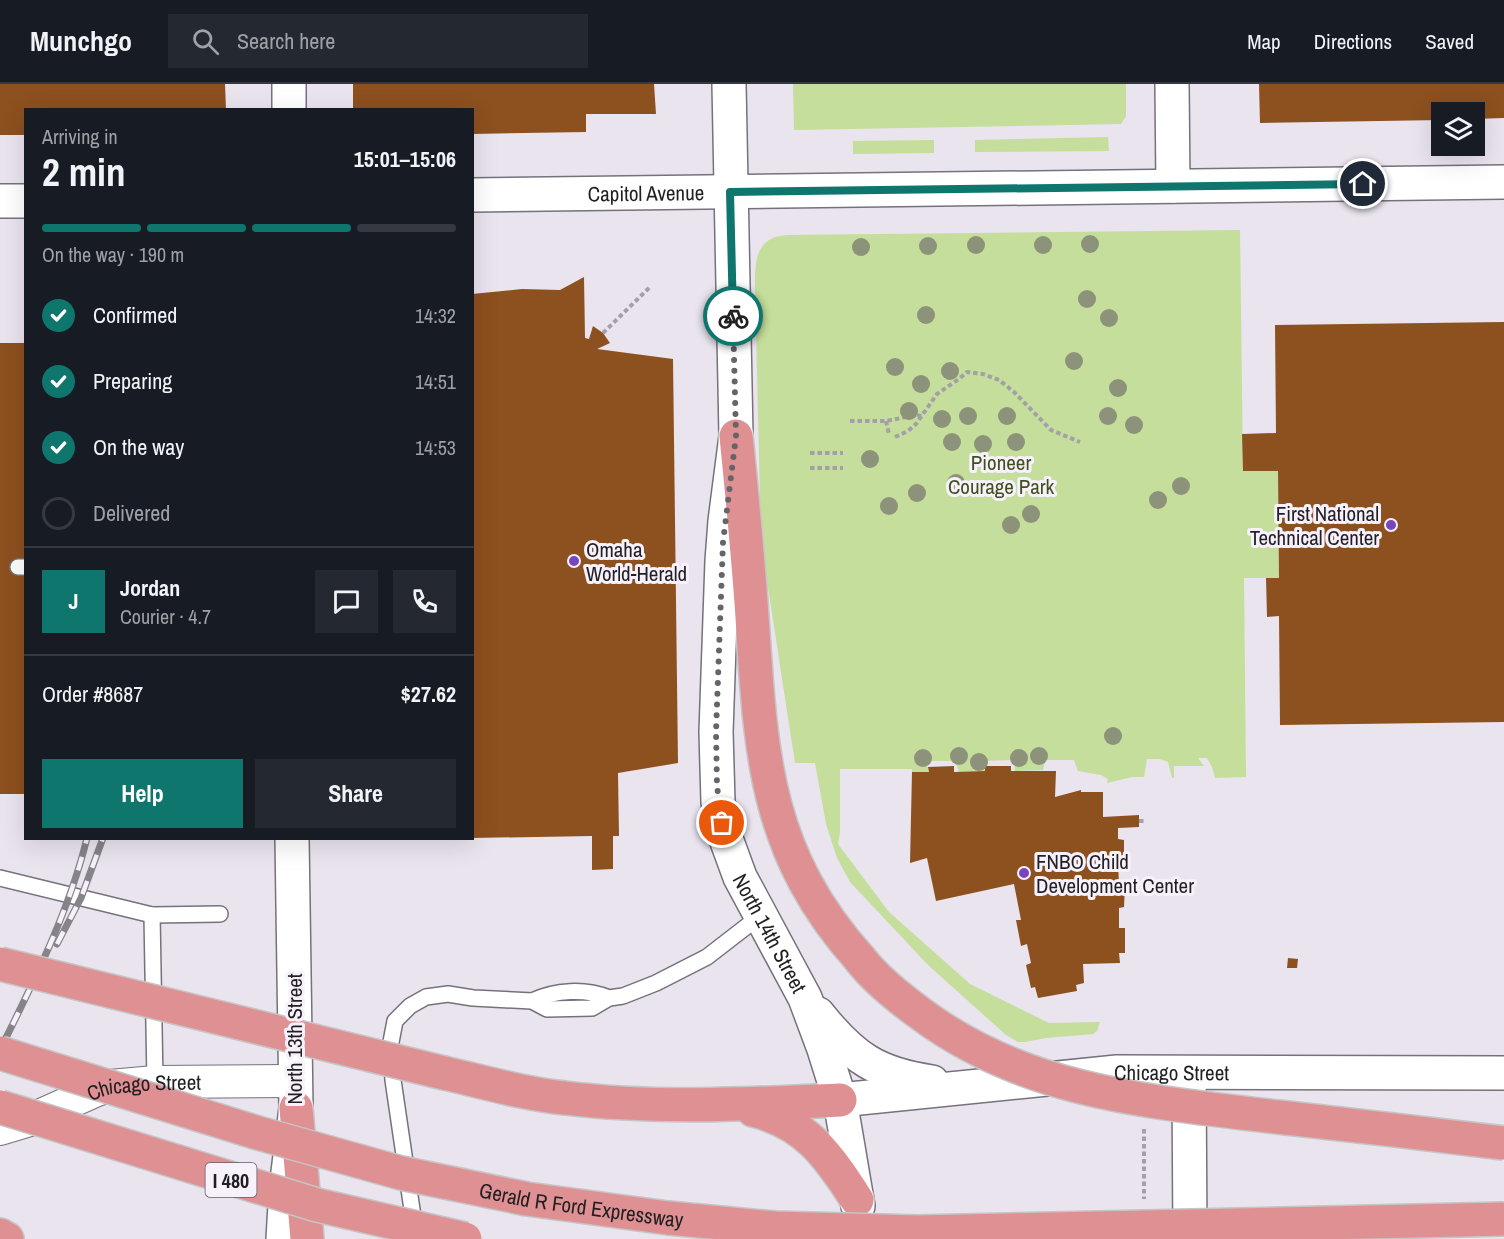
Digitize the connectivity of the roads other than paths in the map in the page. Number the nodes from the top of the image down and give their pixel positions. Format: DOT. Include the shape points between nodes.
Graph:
graph roads {
  1 [pos="289,84"];
  2 [pos="729,84"];
  3 [pos="1172,84"];
  4 [pos="289,108"];
  5 [pos="1504,182"];
  6 [pos="1173,186"];
  7 [pos="730,192"];
  8 [pos="474,195"];
  9 [pos="0,201"];
  10 [pos="24,201"];
  11 [pos="736,436"];
  12 [pos="292,840"];
  13 [pos="0,878"];
  14 [pos="220,914"];
  15 [pos="152,915"];
  16 [pos="760,916"];
  17 [pos="0,964"];
  18 [pos="805,998"];
  19 [pos="0,1053"];
  20 [pos="1189,1072"];
  21 [pos="1504,1073"];
  22 [pos="155,1082"];
  23 [pos="964,1087"];
  24 [pos="296,1095"];
  25 [pos="840,1100"];
  26 [pos="716,1103"];
  27 [pos="0,1107"];
  28 [pos="0,1129"];
  29 [pos="1504,1143"];
  30 [pos="857,1200"];
  31 [pos="1504,1219"];
  32 [pos="0,1235"];
  33 [pos="7,1239"];
  34 [pos="283,1239"];
  35 [pos="307,1239"];
  36 [pos="416,1239"];
  37 [pos="465,1239"];
  38 [pos="862,1239"];
  39 [pos="1190,1239"];
  1 -- 4 [label="street"];
  2 -- 7 [label="street, North 14th Street"];
  3 -- 6 [label="street"];
  5 -- 6 [label="street, Capitol Avenue"];
  6 -- 7 [label="street, Capitol Avenue"];
  7 -- 8 [label="street, Capitol Avenue"];
  7 -- 11 [label="street, North 14th Street"];
  9 -- 10 [label="street"];
  11 -- 16 [label="street, North 14th Street" via="723,542 717,786 729,846"];
  11 -- 29 [label="highway, bridge" via="759,716 772,796 804,882 831,924 860,959 905,1002 952,1035 1006,1063 1054,1081 1104,1093"];
  12 -- 24 [label="street, North 13th Street"];
  13 -- 15 [label="lane"];
  14 -- 15 [label="lane"];
  15 -- 22 [label="lane"];
  16 -- 18 [label="street, North 14th Street"];
  16 -- 36 [label="lane" via="707,957 623,996 609,998 594,992 547,994 532,1001 448,994 426,997 410,1006 395,1021 391,1042"];
  17 -- 26 [label="highway, bridge" via="444,1073 563,1098"];
  18 -- 23 [label="street" via="842,1042 866,1062 900,1076"];
  18 -- 25 [label="street, North 14th Street"];
  19 -- 31 [label="highway, Gerald R Ford Expressway / I 480, bridge" via="401,1173 527,1199 668,1218 873,1232"];
  20 -- 21 [label="street, Chicago Street"];
  20 -- 23 [label="street, Chicago Street" via="1090,1073"];
  20 -- 39 [label="street"];
  22 -- 24 [label="street, Chicago Street"];
  22 -- 28 [label="street, Chicago Street" via="110,1086"];
  23 -- 25 [label="street, Chicago Street"];
  24 -- 34 [label="street, North 13th Street"];
  24 -- 35 [label="highway"];
  25 -- 26 [label="highway"];
  25 -- 30 [label="street, North 14th Street"];
  26 -- 30 [label="highway" via="766,1113 791,1124 826,1155"];
  27 -- 37 [label="highway, I 480, bridge" via="307,1202"];
  30 -- 38 [label="street, North 14th Street"];
  32 -- 33 [label="highway"];
}
